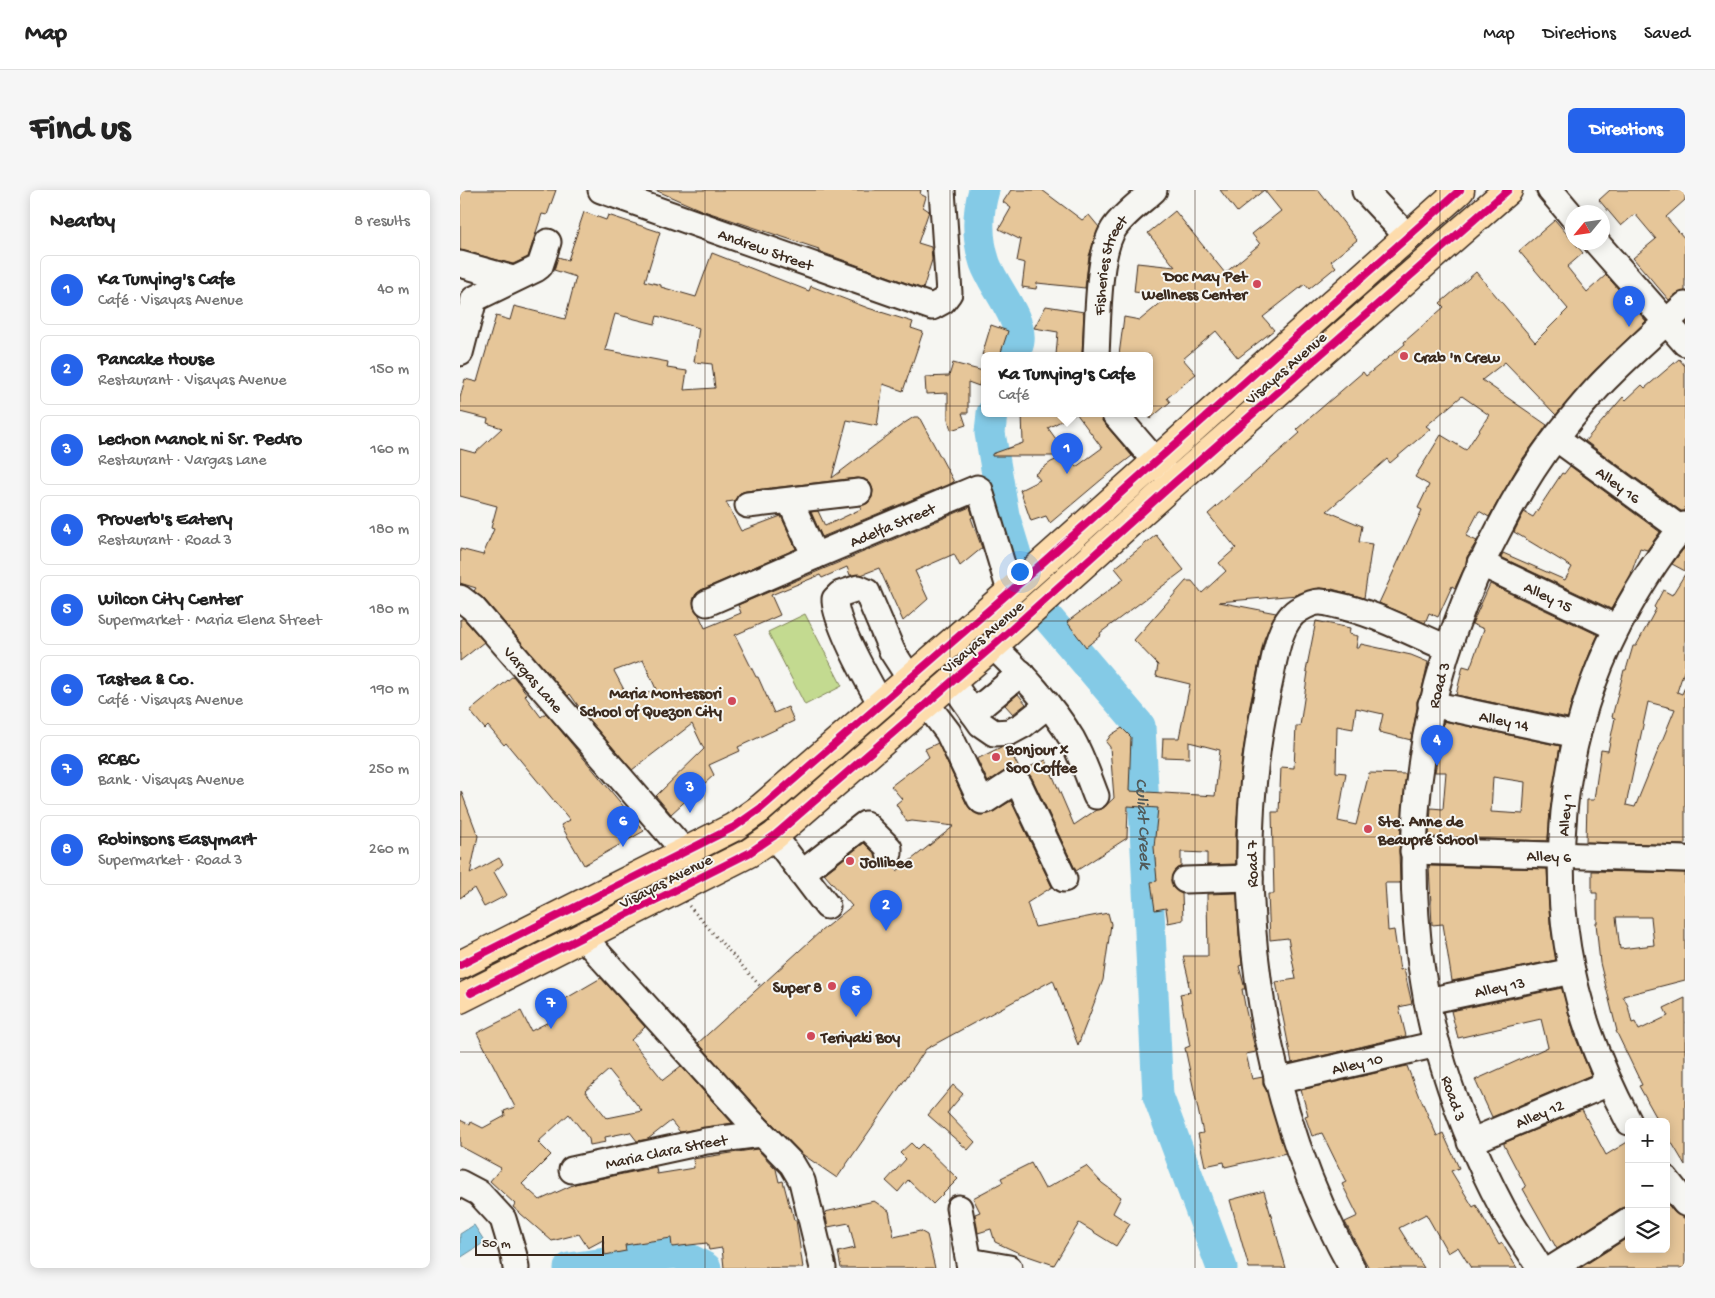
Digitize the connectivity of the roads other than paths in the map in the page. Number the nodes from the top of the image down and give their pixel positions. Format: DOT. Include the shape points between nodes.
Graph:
graph roads {
  1 [pos="601,190"];
  2 [pos="942,190"];
  3 [pos="1154,190"];
  4 [pos="1460,190"];
  5 [pos="1508,190"];
  6 [pos="1550,190"];
  7 [pos="1365,191"];
  8 [pos="1565,208"];
  9 [pos="1407,236"];
  10 [pos="548,242"];
  11 [pos="1603,250"];
  12 [pos="460,264"];
  13 [pos="513,279"];
  14 [pos="1685,305"];
  15 [pos="1666,322"];
  16 [pos="1685,343"];
  17 [pos="1096,352"];
  18 [pos="460,353"];
  19 [pos="1118,417"];
  20 [pos="1556,438"];
  21 [pos="1156,461"];
  22 [pos="1174,483"];
  23 [pos="859,492"];
  24 [pos="790,501"];
  25 [pos="1107,504"];
  26 [pos="748,505"];
  27 [pos="1126,527"];
  28 [pos="1683,527"];
  29 [pos="815,556"];
  30 [pos="1480,563"];
  31 [pos="1011,590"];
  32 [pos="460,598"];
  33 [pos="707,603"];
  34 [pos="1616,628"];
  35 [pos="1002,637"];
  36 [pos="1447,648"];
  37 [pos="1020,673"];
  38 [pos="910,679"];
  39 [pos="951,681"];
  40 [pos="926,703"];
  41 [pos="881,704"];
  42 [pos="1431,704"];
  43 [pos="1048,705"];
  44 [pos="974,713"];
  45 [pos="1577,735"];
  46 [pos="1096,796"];
  47 [pos="774,836"];
  48 [pos="1413,851"];
  49 [pos="685,852"];
  50 [pos="889,853"];
  51 [pos="1561,855"];
  52 [pos="1685,860"];
  53 [pos="802,873"];
  54 [pos="1064,878"];
  55 [pos="1250,878"];
  56 [pos="1185,880"];
  57 [pos="826,906"];
  58 [pos="583,937"];
  59 [pos="460,965"];
  60 [pos="1572,972"];
  61 [pos="464,991"];
  62 [pos="1427,1001"];
  63 [pos="1437,1044"];
  64 [pos="1278,1081"];
  65 [pos="1609,1083"];
  66 [pos="1627,1118"];
  67 [pos="761,1134"];
  68 [pos="1470,1142"];
  69 [pos="572,1170"];
  70 [pos="460,1183"];
  71 [pos="959,1208"];
  72 [pos="1625,1223"];
  73 [pos="515,1262"];
  74 [pos="970,1265"];
  75 [pos="823,1268"];
  76 [pos="1009,1268"];
  77 [pos="1352,1268"];
  78 [pos="1540,1268"];
  79 [pos="1553,1268"];
  1 -- 2 [label="street, Andrew Street" via="932,307 943,302 950,293"];
  3 -- 17 [label="street, Fisheries Street" via="1121,220 1108,240 1102,262"];
  4 -- 9 [label="main road, Visayas Avenue"];
  5 -- 22 [label="main road, Visayas Avenue"];
  6 -- 8 [label="street"];
  7 -- 9 [label="street"];
  9 -- 21 [label="main road, Visayas Avenue"];
  10 -- 13 [label="street" via="540,266"];
  11 -- 15 [label="street"];
  12 -- 13 [label="street"];
  13 -- 18 [label="street" via="474,298"];
  14 -- 15 [label="street, Road 3"];
  15 -- 16 [label="street"];
  15 -- 20 [label="street, Road 3" via="1608,377"];
  19 -- 21 [label="street"];
  20 -- 28 [label="street, Alley 16"];
  20 -- 30 [label="street, Road 3" via="1515,498"];
  21 -- 22 [label="street"];
  21 -- 25 [label="main road, Visayas Avenue"];
  22 -- 27 [label="main road, Visayas Avenue"];
  23 -- 24 [label="street"];
  24 -- 26 [label="street"];
  24 -- 29 [label="street"];
  25 -- 27 [label="main road"];
  25 -- 31 [label="main road, Visayas Avenue"];
  27 -- 35 [label="main road, Visayas Avenue"];
  28 -- 34 [label="street, Alley 1" via="1646,577"];
  29 -- 31 [label="street, Adelfa Street" via="977,488 982,494"];
  29 -- 33 [label="street, Adelfa Street"];
  30 -- 34 [label="street, Alley 15"];
  30 -- 36 [label="street, Road 3"];
  31 -- 38 [label="main road, Visayas Avenue"];
  32 -- 49 [label="street, Vargas Lane" via="473,608"];
  34 -- 45 [label="street, Alley 1" via="1594,681"];
  35 -- 37 [label="street"];
  35 -- 39 [label="main road, Visayas Avenue"];
  36 -- 42 [label="street, Road 3"];
  36 -- 55 [label="street, Road 7" via="1355,609 1320,602 1293,613 1280,634 1262,714 1252,796"];
  37 -- 43 [label="street"];
  37 -- 44 [label="street"];
  38 -- 41 [label="main road, Visayas Avenue"];
  38 -- 41 [label="street" via="892,651 867,592 858,588 840,594 835,599 837,613 864,676"];
  39 -- 40 [label="main road, Visayas Avenue"];
  39 -- 44 [label="street"];
  40 -- 47 [label="main road, Visayas Avenue"];
  40 -- 54 [label="street" via="951,737 982,801 1012,783 1019,784"];
  41 -- 49 [label="main road, Visayas Avenue" via="761,808 734,827"];
  42 -- 45 [label="street, Alley 14"];
  42 -- 48 [label="street, Road 3" via="1418,777"];
  43 -- 44 [label="street" via="1010,732 994,733 981,724"];
  43 -- 46 [label="street" via="1073,740"];
  45 -- 51 [label="street, Alley 1" via="1566,795"];
  47 -- 53 [label="street"];
  47 -- 58 [label="main road, Visayas Avenue" via="749,853"];
  48 -- 51 [label="street, Alley 6"];
  48 -- 62 [label="street, Road 3" via="1416,926"];
  49 -- 59 [label="main road, Visayas Avenue"];
  50 -- 53 [label="street" via="889,848 864,824"];
  51 -- 52 [label="street, Alley 6"];
  51 -- 60 [label="street, Alley 1" via="1564,914"];
  53 -- 57 [label="street"];
  55 -- 56 [label="street"];
  55 -- 64 [label="street, Road 7" via="1258,980"];
  58 -- 61 [label="main road, Visayas Avenue"];
  58 -- 67 [label="street"];
  60 -- 62 [label="street, Alley 13"];
  60 -- 65 [label="street, Alley 1" via="1588,1028"];
  62 -- 63 [label="street, Road 3"];
  63 -- 64 [label="street, Alley 10"];
  63 -- 68 [label="street, Road 3"];
  64 -- 77 [label="street, Road 7" via="1303,1162 1337,1242"];
  65 -- 66 [label="street, Alley 1"];
  65 -- 68 [label="street, Alley 12"];
  67 -- 69 [label="street, Maria Clara Street" via="706,1141"];
  67 -- 75 [label="street" via="792,1164 802,1182"];
  68 -- 78 [label="street, Road 3" via="1503,1210"];
  70 -- 73 [label="street" via="480,1193 502,1220"];
  71 -- 74 [label="street"];
  72 -- 79 [label="street"];
  74 -- 76 [label="street"];
}
